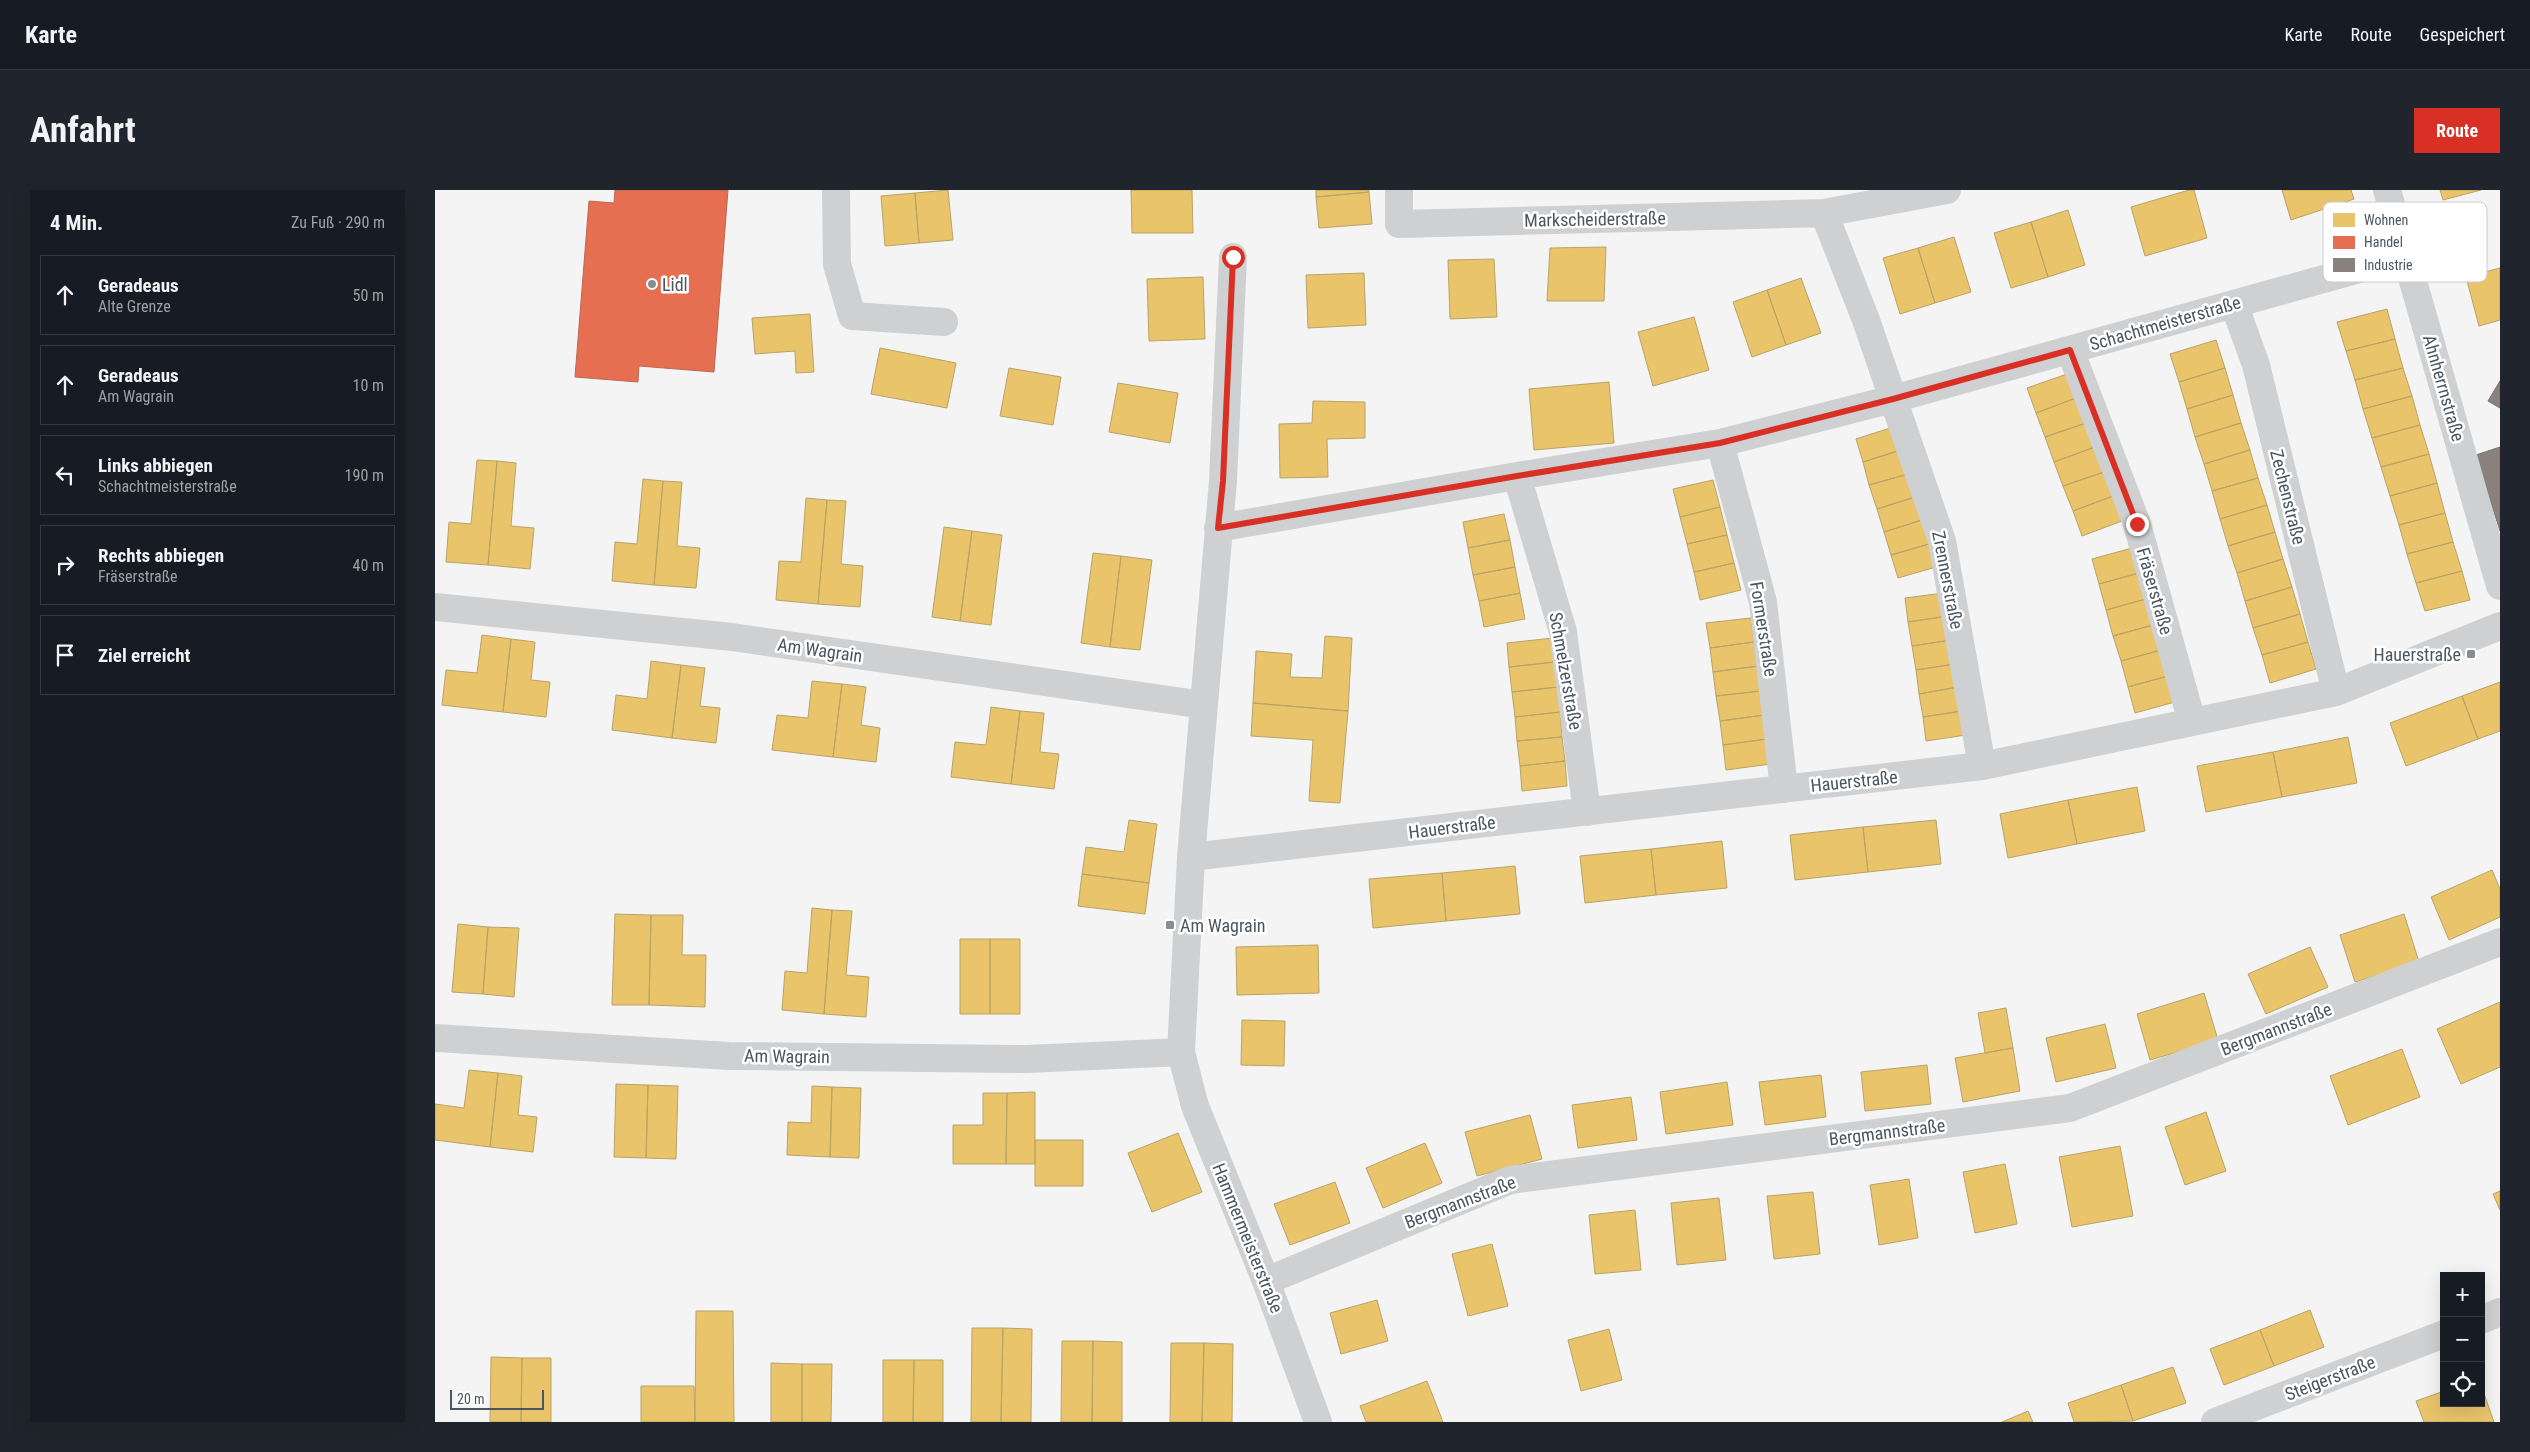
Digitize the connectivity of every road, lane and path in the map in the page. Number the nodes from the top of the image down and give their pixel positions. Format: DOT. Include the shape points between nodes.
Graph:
graph roads {
  1 [pos="836,190"];
  2 [pos="1399,190"];
  3 [pos="1947,190"];
  4 [pos="1824,213"];
  5 [pos="1233,257"];
  6 [pos="2323,279"];
  7 [pos="2413,282"];
  8 [pos="2234,304"];
  9 [pos="944,322"];
  10 [pos="2070,350"];
  11 [pos="1893,399"];
  12 [pos="1720,443"];
  13 [pos="1517,476"];
  14 [pos="1218,528"];
  15 [pos="2500,586"];
  16 [pos="435,606"];
  17 [pos="2500,626"];
  18 [pos="2336,692"];
  19 [pos="1204,705"];
  20 [pos="2192,722"];
  21 [pos="1981,766"];
  22 [pos="1784,789"];
  23 [pos="1587,812"];
  24 [pos="1191,857"];
  25 [pos="2500,942"];
  26 [pos="435,1038"];
  27 [pos="1181,1052"];
  28 [pos="1265,1281"];
  29 [pos="2500,1312"];
  30 [pos="2485,1318"];
  31 [pos="2440,1336"];
  32 [pos="1318,1422"];
  33 [pos="2215,1422"];
  1 -- 9 [label="street" via="837,264 852,316"];
  2 -- 4 [label="street, Markscheiderstraße" via="1399,224"];
  3 -- 4 [label="street, Markscheiderstraße"];
  4 -- 11 [label="street" via="1867,320"];
  5 -- 14 [label="street"];
  6 -- 8 [label="street, Schachtmeisterstraße"];
  7 -- 15 [label="street, Ahnherrnstraße"];
  8 -- 10 [label="street, Schachtmeisterstraße"];
  8 -- 18 [label="street, Zechenstraße" via="2256,365"];
  10 -- 11 [label="street, Schachtmeisterstraße"];
  10 -- 20 [label="street, Fräserstraße" via="2137,524"];
  11 -- 12 [label="street, Schachtmeisterstraße"];
  11 -- 21 [label="street, Zrennerstraße" via="1943,541"];
  12 -- 13 [label="street, Schachtmeisterstraße"];
  12 -- 22 [label="street, Formerstraße" via="1763,602"];
  13 -- 14 [label="street, Schachtmeisterstraße"];
  13 -- 23 [label="street, Schmelzerstraße" via="1563,632"];
  14 -- 19 [label="street"];
  16 -- 19 [label="street, Am Wagrain" via="732,637"];
  17 -- 18 [label="street, Hauerstraße"];
  18 -- 20 [label="street, Hauerstraße"];
  19 -- 24 [label="street"];
  20 -- 21 [label="street, Hauerstraße"];
  21 -- 22 [label="street, Hauerstraße"];
  22 -- 23 [label="street, Hauerstraße"];
  23 -- 24 [label="street, Hauerstraße"];
  24 -- 27 [label="street"];
  25 -- 28 [label="street, Bergmannstraße" via="2069,1108 1510,1180"];
  26 -- 27 [label="street, Am Wagrain" via="729,1056 1027,1059"];
  27 -- 28 [label="street, Hammermeisterstraße" via="1195,1106"];
  28 -- 32 [label="street, Hammermeisterstraße"];
  29 -- 30 [label="street"];
  31 -- 33 [label="street, Steigerstraße"];
}
